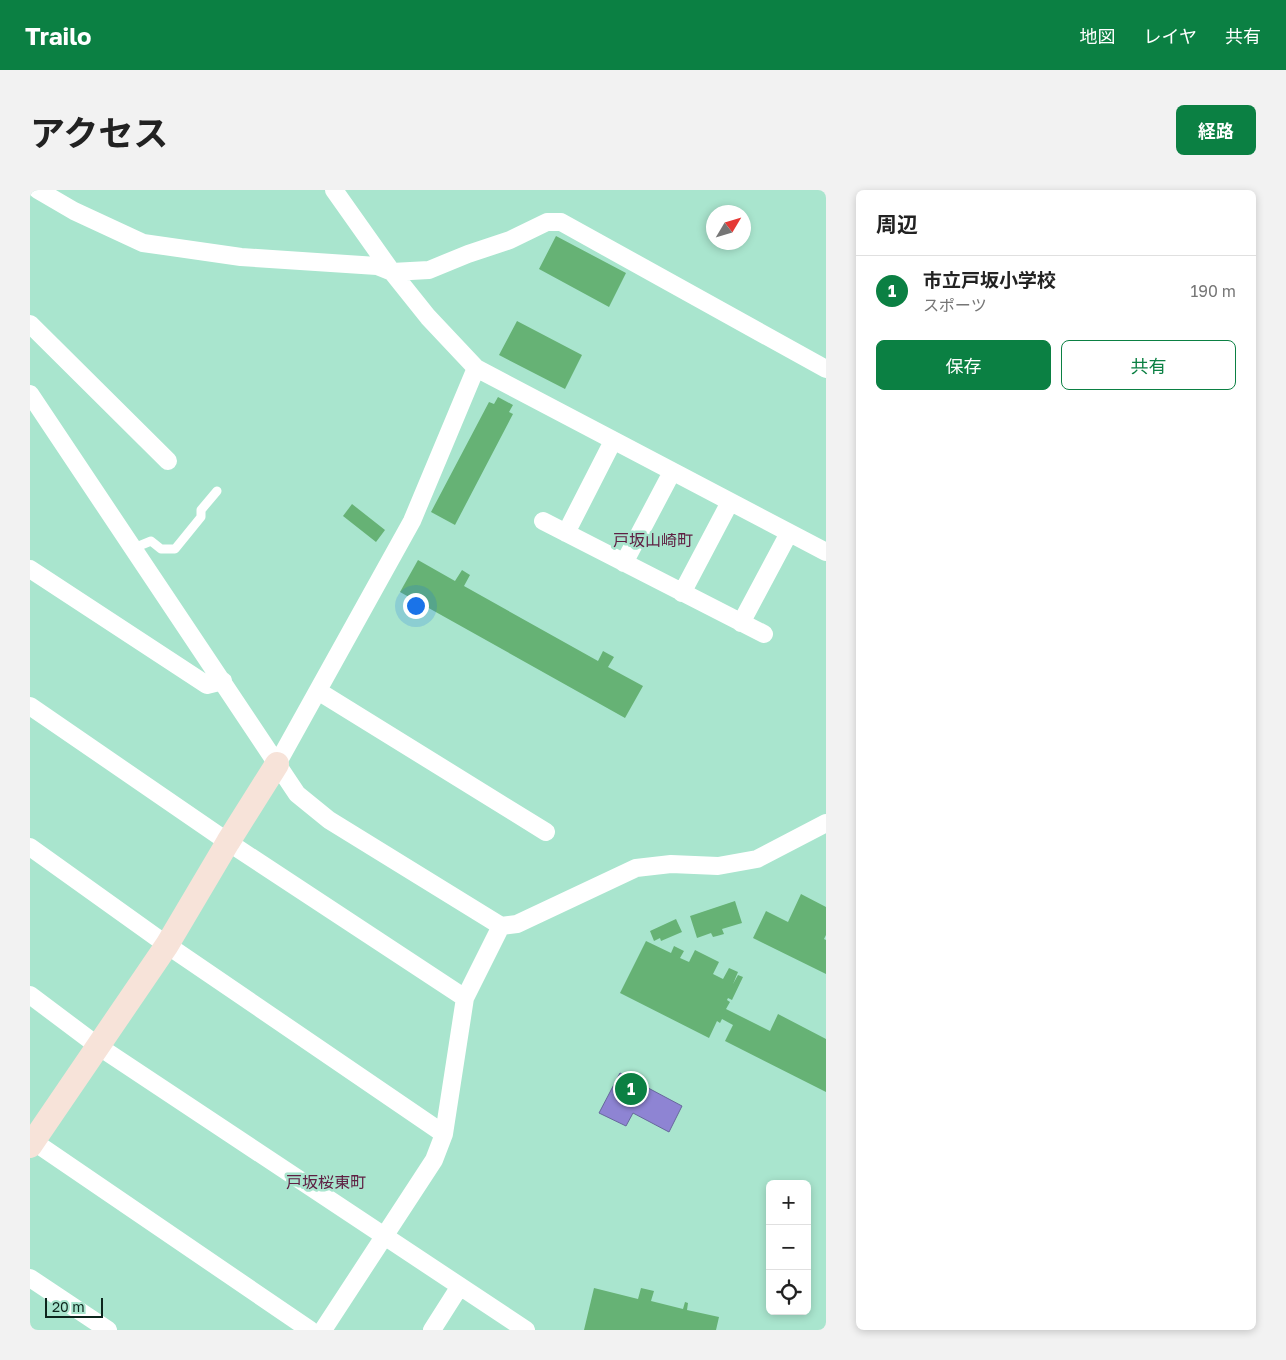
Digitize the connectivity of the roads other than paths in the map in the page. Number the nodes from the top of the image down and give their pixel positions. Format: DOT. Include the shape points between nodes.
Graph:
graph roads {
  1 [pos="38,190"];
  2 [pos="334,190"];
  3 [pos="392,272"];
  4 [pos="30,324"];
  5 [pos="476,368"];
  6 [pos="826,368"];
  7 [pos="30,394"];
  8 [pos="613,441"];
  9 [pos="168,460"];
  10 [pos="672,472"];
  11 [pos="217,491"];
  12 [pos="730,502"];
  13 [pos="543,521"];
  14 [pos="566,533"];
  15 [pos="789,533"];
  16 [pos="134,548"];
  17 [pos="826,552"];
  18 [pos="624,563"];
  19 [pos="30,569"];
  20 [pos="682,593"];
  21 [pos="741,623"];
  22 [pos="764,634"];
  23 [pos="223,681"];
  24 [pos="318,691"];
  25 [pos="30,706"];
  26 [pos="277,764"];
  27 [pos="826,823"];
  28 [pos="546,832"];
  29 [pos="228,842"];
  30 [pos="30,847"];
  31 [pos="501,926"];
  32 [pos="167,945"];
  33 [pos="30,995"];
  34 [pos="465,998"];
  35 [pos="98,1046"];
  36 [pos="444,1134"];
  37 [pos="31,1142"];
  38 [pos="384,1237"];
  39 [pos="30,1278"];
  40 [pos="460,1286"];
  41 [pos="108,1330"];
  42 [pos="310,1330"];
  43 [pos="323,1330"];
  44 [pos="432,1330"];
  45 [pos="526,1330"];
  1 -- 3 [label="street" via="74,211 143,243 240,258 377,266"];
  2 -- 3 [label="street"];
  3 -- 5 [label="street" via="428,317"];
  3 -- 6 [label="street" via="429,270 510,240 547,222 561,222"];
  4 -- 9 [label="street"];
  5 -- 8 [label="street"];
  5 -- 24 [label="street" via="412,521"];
  7 -- 16 [label="street"];
  8 -- 10 [label="street"];
  8 -- 14 [label="street"];
  10 -- 12 [label="street"];
  10 -- 18 [label="street"];
  11 -- 16 [label="lane" via="175,549 160,549 151,541"];
  12 -- 15 [label="street"];
  12 -- 20 [label="street"];
  13 -- 14 [label="street"];
  14 -- 18 [label="street"];
  15 -- 17 [label="street"];
  15 -- 21 [label="street"];
  16 -- 23 [label="street"];
  18 -- 20 [label="street"];
  19 -- 23 [label="street" via="207,685"];
  20 -- 21 [label="street"];
  21 -- 22 [label="street"];
  23 -- 26 [label="street"];
  24 -- 26 [label="street"];
  24 -- 28 [label="street"];
  25 -- 29 [label="street"];
  26 -- 29 [label="street"];
  26 -- 31 [label="street" via="297,794 329,820"];
  27 -- 31 [label="street" via="757,859 718,866 671,864 636,868 517,924"];
  29 -- 32 [label="street"];
  29 -- 34 [label="street"];
  30 -- 32 [label="street"];
  31 -- 34 [label="street"];
  32 -- 35 [label="street"];
  32 -- 36 [label="street"];
  33 -- 35 [label="street"];
  34 -- 36 [label="street"];
  35 -- 37 [label="street"];
  35 -- 38 [label="street"];
  36 -- 38 [label="street" via="434,1160"];
  37 -- 42 [label="street"];
  38 -- 40 [label="street"];
  38 -- 43 [label="street"];
  39 -- 41 [label="street"];
  40 -- 44 [label="street"];
  40 -- 45 [label="street"];
}
